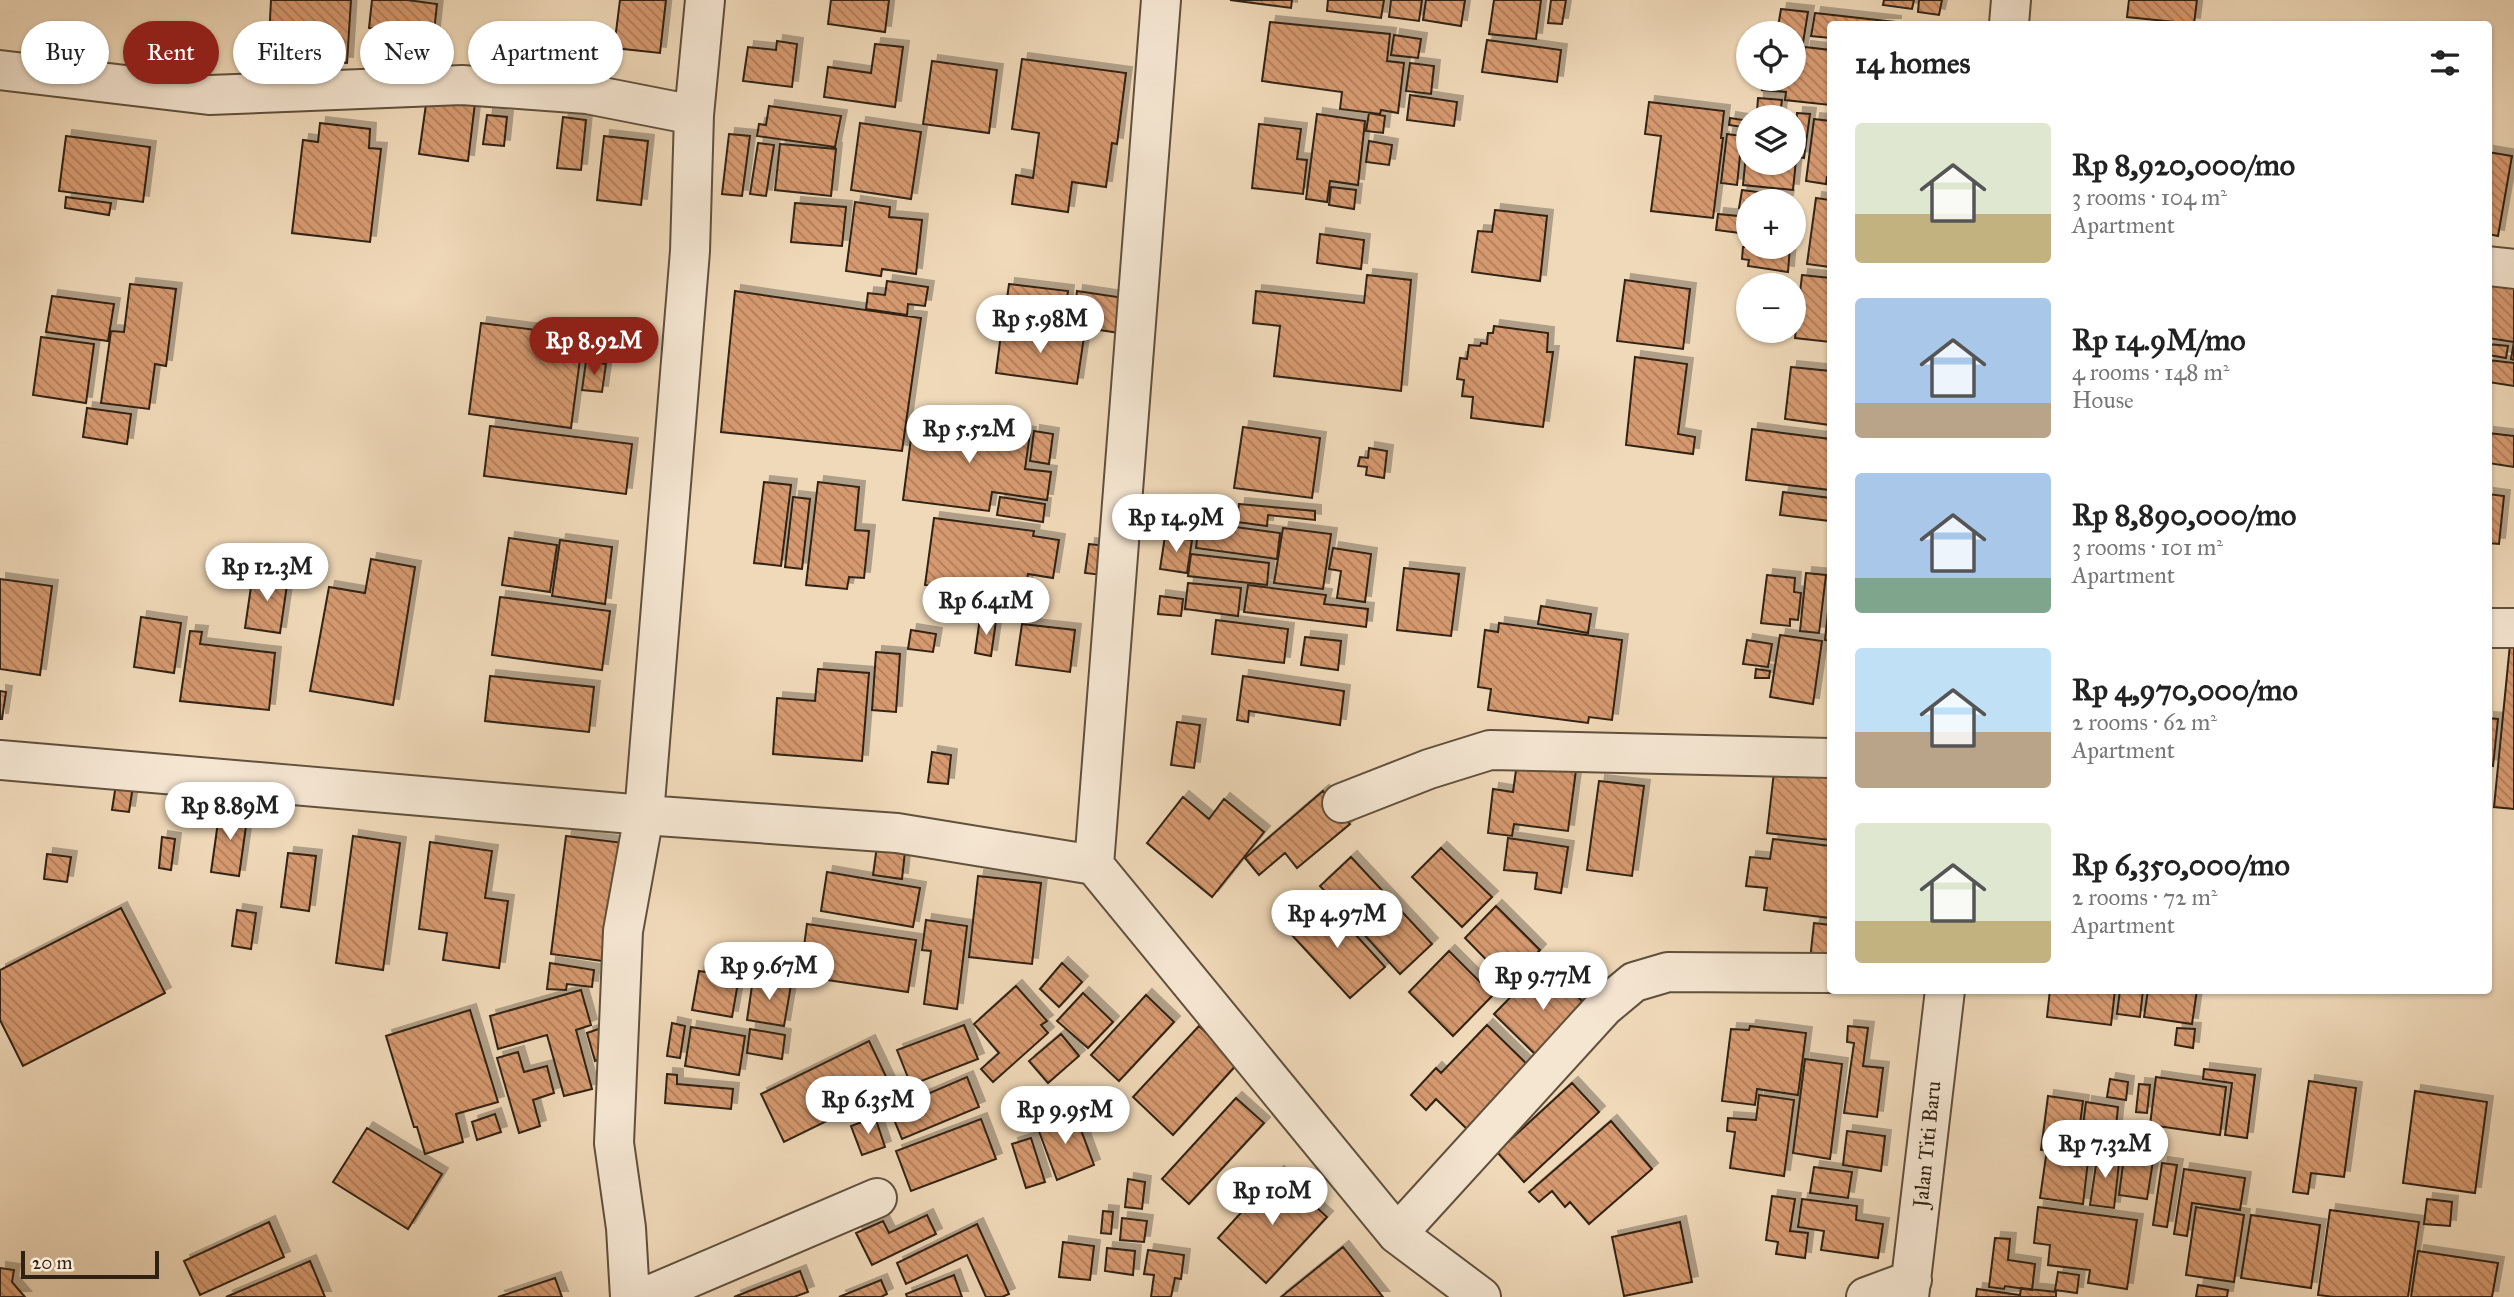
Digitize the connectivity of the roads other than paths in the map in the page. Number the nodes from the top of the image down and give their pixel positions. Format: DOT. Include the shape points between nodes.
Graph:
graph roads {
  1 [pos="705,0"];
  2 [pos="1161,0"];
  3 [pos="2011,0"];
  4 [pos="2009,21"];
  5 [pos="0,70"];
  6 [pos="694,115"];
  7 [pos="2492,266"];
  8 [pos="2514,269"];
  9 [pos="2492,628"];
  10 [pos="2514,628"];
  11 [pos="1827,758"];
  12 [pos="0,760"];
  13 [pos="1342,803"];
  14 [pos="644,815"];
  15 [pos="1094,865"];
  16 [pos="1827,973"];
  17 [pos="1945,994"];
  18 [pos="877,1198"];
  19 [pos="1397,1234"];
  20 [pos="1911,1288"];
  21 [pos="630,1297"];
  22 [pos="645,1297"];
  23 [pos="1481,1297"];
  24 [pos="1866,1297"];
  1 -- 6 [label="street"];
  2 -- 15 [label="street"];
  3 -- 4 [label="street"];
  5 -- 6 [label="street" via="209,95 462,85 587,94"];
  6 -- 14 [label="street" via="690,251"];
  7 -- 8 [label="street"];
  9 -- 10 [label="street"];
  11 -- 13 [label="street" via="1490,750"];
  12 -- 14 [label="street"];
  14 -- 15 [label="street" via="897,833"];
  14 -- 21 [label="street" via="623,931 614,1143"];
  15 -- 19 [label="street"];
  16 -- 19 [label="street" via="1668,972 1634,982 1604,1007"];
  17 -- 20 [label="street, Jalan Titi Baru"];
  18 -- 22 [label="street"];
  19 -- 23 [label="street"];
  20 -- 24 [label="street"];
}
